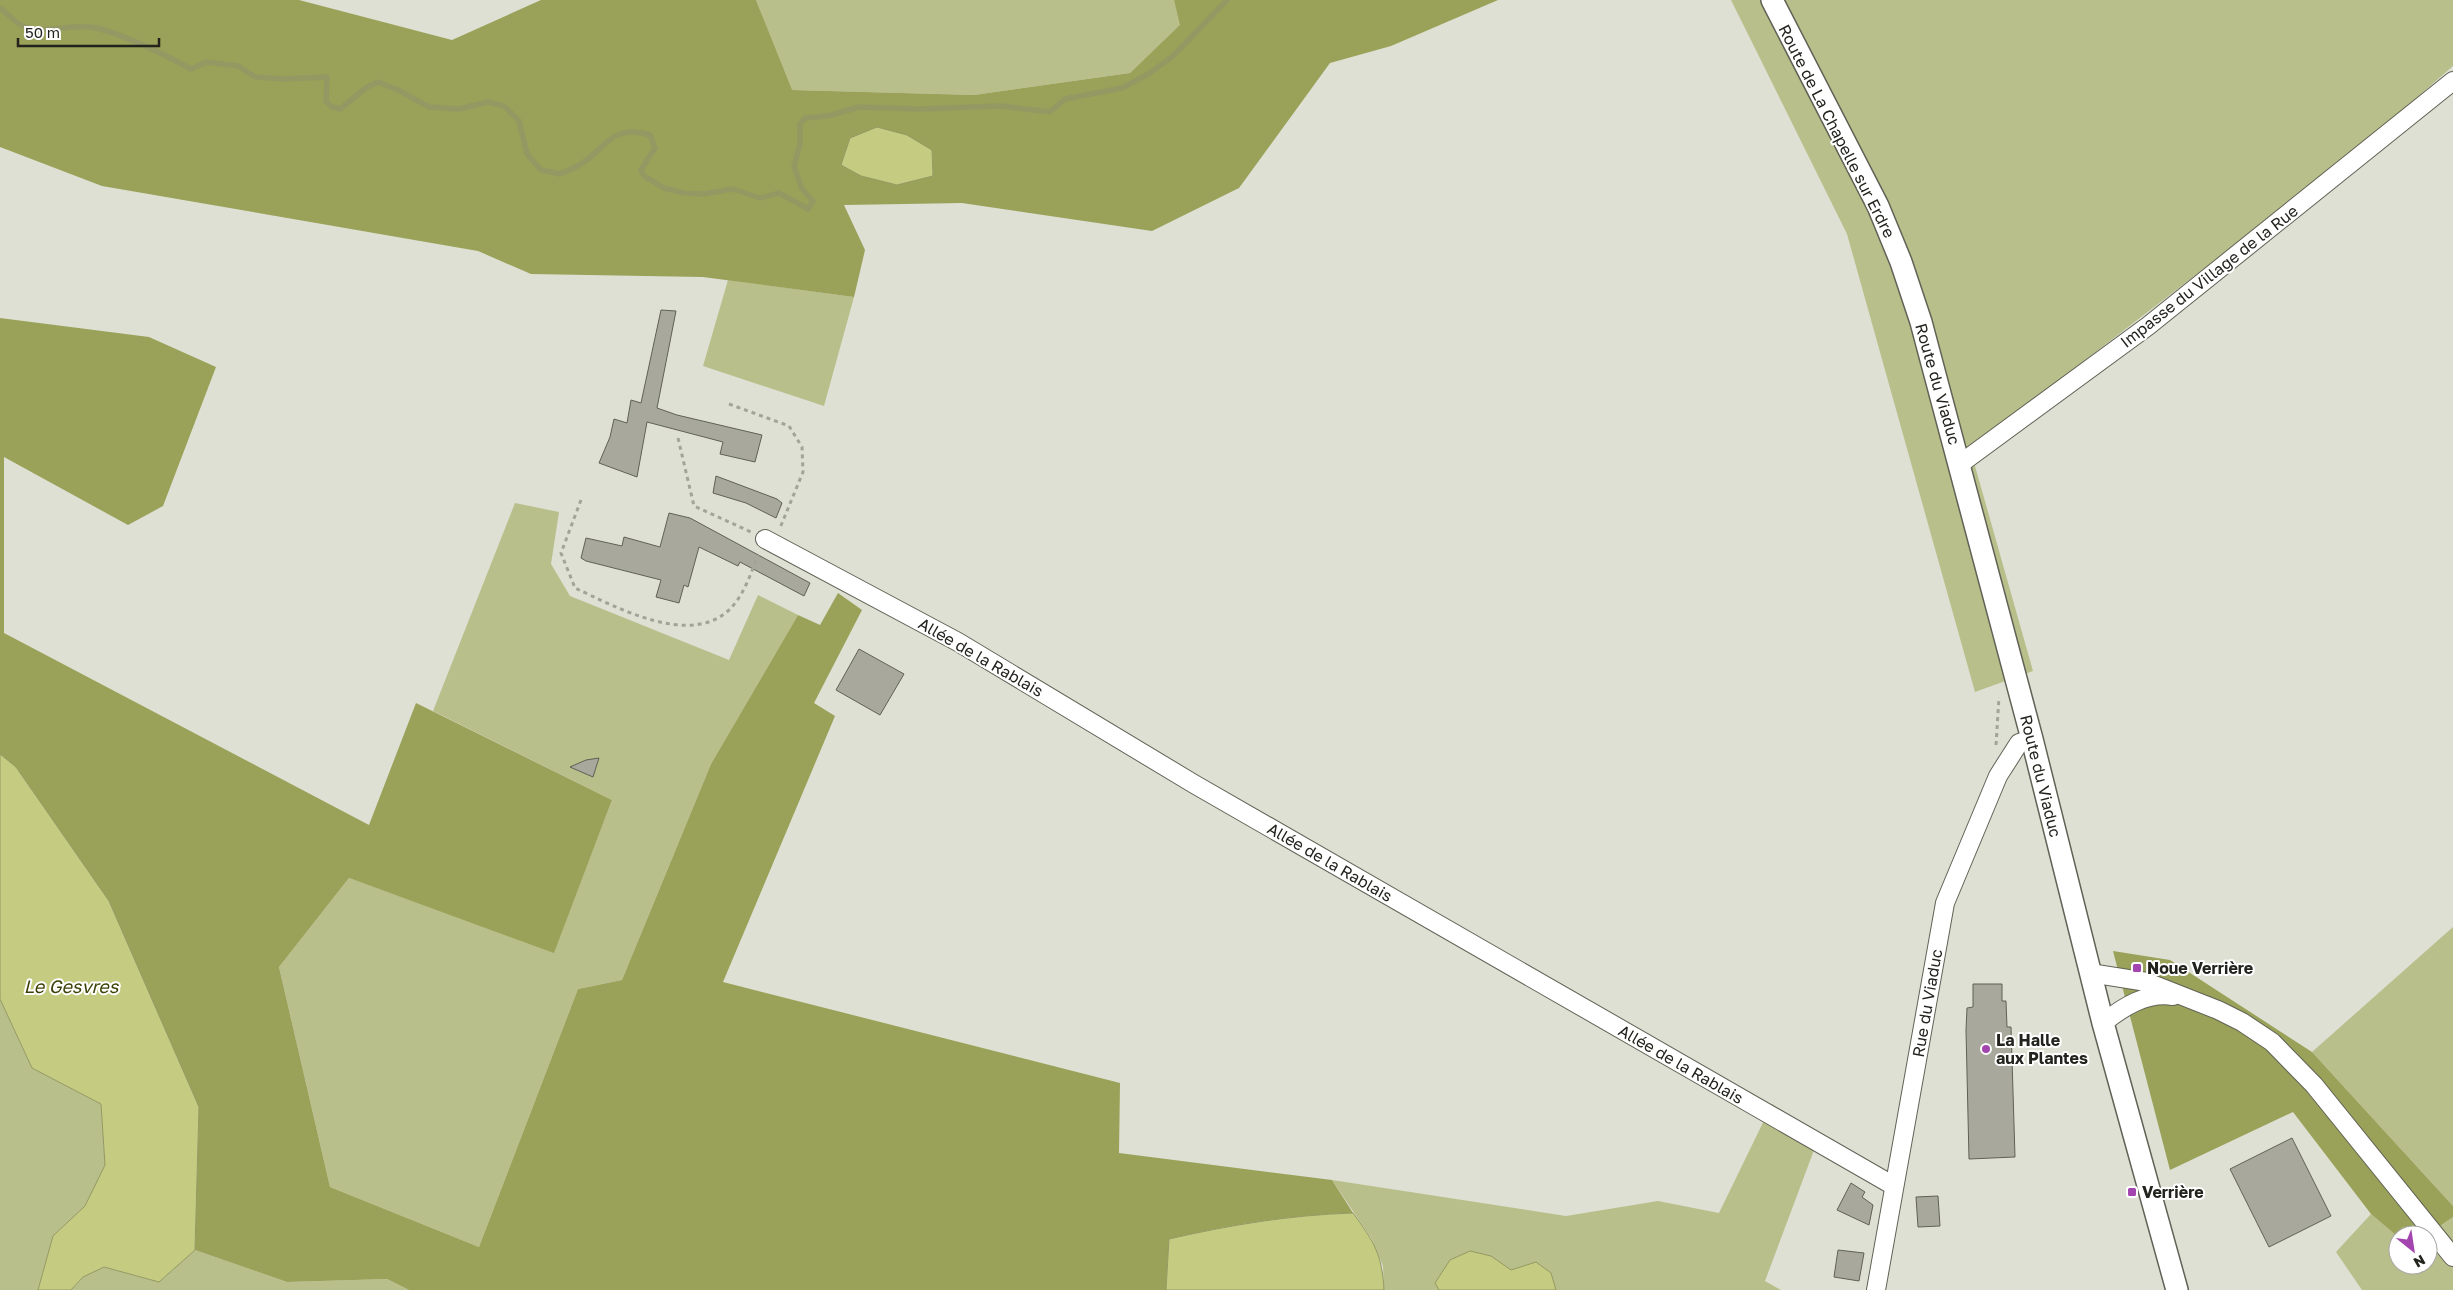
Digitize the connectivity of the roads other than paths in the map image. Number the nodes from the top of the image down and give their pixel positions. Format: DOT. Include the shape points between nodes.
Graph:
graph roads {
  1 [pos="1772,0"];
  2 [pos="2453,81"];
  3 [pos="1901,262"];
  4 [pos="1960,464"];
  5 [pos="769,541"];
  6 [pos="2032,739"];
  7 [pos="2090,973"];
  8 [pos="2186,998"];
  9 [pos="2103,1023"];
  10 [pos="1894,1186"];
  11 [pos="2453,1257"];
  12 [pos="1876,1290"];
  13 [pos="2177,1290"];
  1 -- 3 [label="street, Route de La Chapelle sur Erdre" via="1878,206"];
  2 -- 4 [label="street, Impasse du Village de la Rue" via="2148,326"];
  3 -- 4 [label="street, Route du Viaduc" via="1922,322"];
  4 -- 6 [label="street, Route du Viaduc"];
  5 -- 10 [label="street, Allée de la Rablais" via="958,642 1194,784"];
  6 -- 7 [label="street, Route du Viaduc"];
  6 -- 10 [label="street, Rue du Viaduc" via="2019,743 1998,776 1946,903"];
  7 -- 8 [label="street" via="2147,982"];
  7 -- 9 [label="street, Route du Viaduc"];
  8 -- 9 [label="street" via="2151,996 2133,1003"];
  8 -- 11 [label="street" via="2242,1022 2272,1042 2314,1085"];
  9 -- 13 [label="street, Route du Viaduc"];
  10 -- 12 [label="street, Rue du Viaduc"];
}
